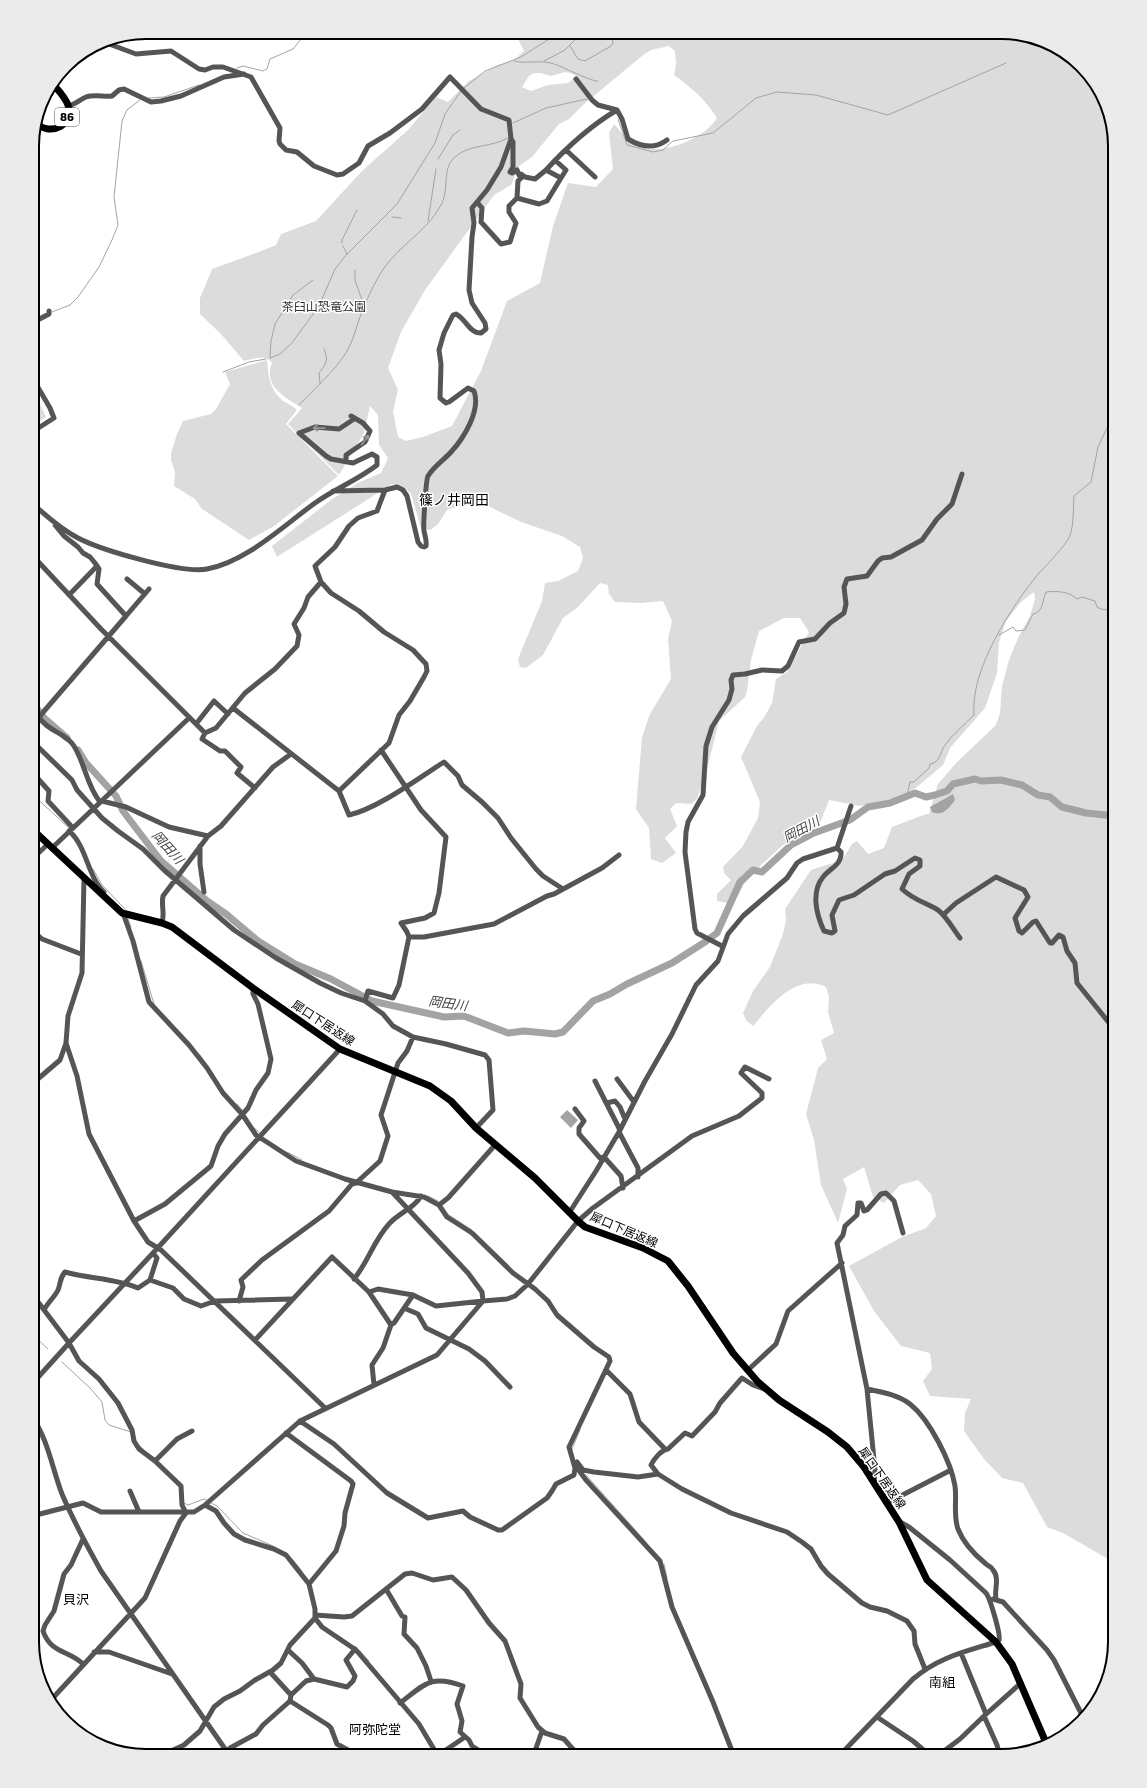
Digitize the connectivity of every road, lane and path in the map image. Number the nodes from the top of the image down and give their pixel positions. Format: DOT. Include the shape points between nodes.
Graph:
graph roads {
  1 [pos="112,45"];
  2 [pos="245,74"];
  3 [pos="576,79"];
  4 [pos="56,88"];
  5 [pos="68,106"];
  6 [pos="617,110"];
  7 [pos="41,127"];
  8 [pos="511,139"];
  9 [pos="667,140"];
  10 [pos="566,150"];
  11 [pos="556,161"];
  12 [pos="546,170"];
  13 [pos="523,176"];
  14 [pos="595,177"];
  15 [pos="561,178"];
  16 [pos="517,198"];
  17 [pos="477,202"];
  18 [pos="49,312"];
  19 [pos="39,318"];
  20 [pos="39,389"];
  21 [pos="39,428"];
  22 [pos="346,461"];
  23 [pos="962,474"];
  24 [pos="385,490"];
  25 [pos="333,491"];
  26 [pos="39,509"];
  27 [pos="51,520"];
  28 [pos="39,562"];
  29 [pos="97,566"];
  30 [pos="127,579"];
  31 [pos="320,582"];
  32 [pos="149,589"];
  33 [pos="145,594"];
  34 [pos="69,595"];
  35 [pos="126,616"];
  36 [pos="108,636"];
  37 [pos="233,708"];
  38 [pos="228,714"];
  39 [pos="39,717"];
  40 [pos="188,719"];
  41 [pos="39,722"];
  42 [pos="196,724"];
  43 [pos="44,725"];
  44 [pos="205,733"];
  45 [pos="39,748"];
  46 [pos="381,750"];
  47 [pos="291,754"];
  48 [pos="39,780"];
  49 [pos="406,787"];
  50 [pos="255,788"];
  51 [pos="339,791"];
  52 [pos="101,801"];
  53 [pos="851,806"];
  54 [pos="93,810"];
  55 [pos="71,830"];
  56 [pos="39,836"];
  57 [pos="208,836"];
  58 [pos="200,845"];
  59 [pos="50,846"];
  60 [pos="837,848"];
  61 [pos="39,855"];
  62 [pos="619,855"];
  63 [pos="84,878"];
  64 [pos="176,879"];
  65 [pos="563,889"];
  66 [pos="204,892"];
  67 [pos="124,914"];
  68 [pos="943,915"];
  69 [pos="162,923"];
  70 [pos="39,936"];
  71 [pos="408,937"];
  72 [pos="960,938"];
  73 [pos="722,946"];
  74 [pos="81,954"];
  75 [pos="253,988"];
  76 [pos="365,1001"];
  77 [pos="1108,1022"];
  78 [pos="413,1037"];
  79 [pos="66,1043"];
  80 [pos="340,1049"];
  81 [pos="394,1072"];
  82 [pos="39,1078"];
  83 [pos="617,1079"];
  84 [pos="769,1079"];
  85 [pos="595,1081"];
  86 [pos="634,1102"];
  87 [pos="607,1103"];
  88 [pos="575,1110"];
  89 [pos="243,1113"];
  90 [pos="625,1119"];
  91 [pos="476,1128"];
  92 [pos="619,1131"];
  93 [pos="259,1137"];
  94 [pos="495,1145"];
  95 [pos="604,1157"];
  96 [pos="638,1177"];
  97 [pos="356,1183"];
  98 [pos="623,1188"];
  99 [pos="392,1192"];
  100 [pos="421,1196"];
  101 [pos="439,1205"];
  102 [pos="407,1209"];
  103 [pos="569,1213"];
  104 [pos="134,1220"];
  105 [pos="578,1221"];
  106 [pos="903,1233"];
  107 [pos="158,1247"];
  108 [pos="153,1253"];
  109 [pos="842,1263"];
  110 [pos="354,1278"];
  111 [pos="150,1280"];
  112 [pos="126,1283"];
  113 [pos="528,1284"];
  114 [pos="369,1292"];
  115 [pos="413,1295"];
  116 [pos="292,1299"];
  117 [pos="216,1301"];
  118 [pos="239,1301"];
  119 [pos="483,1301"];
  120 [pos="39,1303"];
  121 [pos="404,1308"];
  122 [pos="44,1310"];
  123 [pos="391,1325"];
  124 [pos="255,1340"];
  125 [pos="451,1340"];
  126 [pos="69,1343"];
  127 [pos="748,1370"];
  128 [pos="607,1371"];
  129 [pos="39,1376"];
  130 [pos="374,1385"];
  131 [pos="510,1387"];
  132 [pos="868,1389"];
  133 [pos="767,1390"];
  134 [pos="325,1408"];
  135 [pos="300,1421"];
  136 [pos="39,1427"];
  137 [pos="192,1431"];
  138 [pos="286,1433"];
  139 [pos="665,1450"];
  140 [pos="155,1461"];
  141 [pos="573,1461"];
  142 [pos="951,1470"];
  143 [pos="658,1474"];
  144 [pos="874,1482"];
  145 [pos="130,1491"];
  146 [pos="887,1504"];
  147 [pos="205,1505"];
  148 [pos="68,1506"];
  149 [pos="139,1512"];
  150 [pos="186,1513"];
  151 [pos="39,1514"];
  152 [pos="899,1522"];
  153 [pos="83,1539"];
  154 [pos="309,1584"];
  155 [pos="386,1589"];
  156 [pos="993,1599"];
  157 [pos="130,1615"];
  158 [pos="315,1616"];
  159 [pos="996,1642"];
  160 [pos="355,1649"];
  161 [pos="288,1650"];
  162 [pos="94,1652"];
  163 [pos="961,1653"];
  164 [pos="83,1664"];
  165 [pos="925,1669"];
  166 [pos="270,1672"];
  167 [pos="172,1674"];
  168 [pos="314,1678"];
  169 [pos="431,1681"];
  170 [pos="1021,1683"];
  171 [pos="291,1695"];
  172 [pos="54,1696"];
  173 [pos="290,1701"];
  174 [pos="400,1703"];
  175 [pos="1081,1713"];
  176 [pos="985,1715"];
  177 [pos="877,1717"];
  178 [pos="206,1722"];
  179 [pos="542,1731"];
  180 [pos="466,1737"];
  181 [pos="1045,1739"];
  182 [pos="175,1749"];
  183 [pos="225,1749"];
  184 [pos="228,1749"];
  185 [pos="346,1749"];
  186 [pos="434,1749"];
  187 [pos="448,1749"];
  188 [pos="477,1749"];
  189 [pos="537,1749"];
  190 [pos="573,1749"];
  191 [pos="731,1749"];
  192 [pos="846,1749"];
  193 [pos="921,1749"];
  194 [pos="946,1749"];
  195 [pos="998,1749"];
  1 -- 2 [label="street" via="136,54 171,51 199,69 223,67"];
  2 -- 5 [label="street" via="224,77 197,90 166,100 151,102 119,90 112,96 86,97"];
  2 -- 8 [label="street" via="254,80 259,93 279,124 280,144 286,150 297,152 314,166 331,174 343,174 359,164 368,146 422,109 450,77 481,109 509,120"];
  3 -- 6 [label="street" via="598,105"];
  4 -- 5 [label="main road, 86"];
  5 -- 7 [label="main road, 86" via="67,116 60,127 51,130"];
  6 -- 9 [label="street" via="628,139 632,142 654,147"];
  6 -- 10 [label="street" via="598,121"];
  8 -- 13 [label="street" via="513,167 510,172 517,170 519,175"];
  8 -- 17 [label="street" via="498,172"];
  10 -- 11 [label="street"];
  10 -- 14 [label="street"];
  11 -- 12 [label="street"];
  11 -- 15 [label="street" via="566,170"];
  12 -- 13 [label="street" via="535,179"];
  12 -- 15 [label="street"];
  13 -- 16 [label="street" via="518,181"];
  15 -- 16 [label="street" via="544,203 534,204"];
  16 -- 17 [label="street" via="509,206 509,212 516,223 510,242 505,244 500,244 481,222 482,208"];
  17 -- 24 [label="street" via="472,208 474,224 468,290 472,303 487,326 484,332 476,333 461,316 453,315 439,350 440,398 446,403 449,402 468,388 474,391 475,402 472,422 468,429 452,451 427,477 424,548 418,542 407,496 403,490 397,487"];
  18 -- 19 [label="street"];
  20 -- 21 [label="street" via="54,418"];
  22 -- 22 [label="street, one-way" via="348,452 365,442 370,431 353,417 339,429 315,427 299,433 326,456"];
  22 -- 25 [label="street" via="353,463 372,454 377,457 378,462 373,468"];
  23 -- 73 [label="street" via="952,504 936,519 922,540 878,561 867,576 847,579 844,587 844,613 815,639 799,642 785,669 777,672 759,670 733,675 729,700 712,728 706,746 703,796 688,822 685,852 695,928 697,933"];
  24 -- 25 [label="street"];
  24 -- 31 [label="street" via="377,511 358,518 349,526 335,547 315,566"];
  25 -- 27 [label="street" via="252,549 233,560 207,569 169,566 109,550 76,537"];
  26 -- 27 [label="street"];
  27 -- 29 [label="street" via="64,536"];
  28 -- 34 [label="street"];
  29 -- 34 [label="street"];
  29 -- 35 [label="street" via="97,584"];
  30 -- 33 [label="street"];
  31 -- 37 [label="street" via="308,597 294,624 299,635 297,646 275,669 245,693"];
  31 -- 46 [label="street" via="384,632 413,650 426,664 427,671 419,689 398,715 389,743"];
  32 -- 33 [label="street"];
  33 -- 35 [label="street"];
  34 -- 36 [label="street"];
  35 -- 36 [label="street"];
  36 -- 39 [label="street"];
  36 -- 40 [label="street"];
  37 -- 38 [label="street"];
  37 -- 47 [label="street"];
  38 -- 42 [label="street" via="214,701"];
  38 -- 44 [label="street" via="216,728"];
  39 -- 43 [label="street"];
  40 -- 42 [label="street"];
  40 -- 52 [label="street"];
  41 -- 43 [label="street"];
  42 -- 44 [label="street"];
  43 -- 52 [label="street" via="74,746 93,794"];
  44 -- 50 [label="street" via="202,739 220,751 225,751 241,767 237,772"];
  45 -- 54 [label="street" via="72,780"];
  46 -- 49 [label="street"];
  46 -- 51 [label="street"];
  47 -- 50 [label="street" via="273,767"];
  47 -- 51 [label="street"];
  48 -- 55 [label="street" via="49,791 48,801"];
  49 -- 51 [label="street" via="359,813 349,815"];
  49 -- 65 [label="street" via="444,762 458,776 462,785 498,818 543,876"];
  49 -- 71 [label="street" via="421,810 446,837 434,913 425,918 401,923"];
  50 -- 57 [label="street" via="221,826"];
  52 -- 54 [label="street"];
  52 -- 57 [label="street" via="126,807 169,827"];
  53 -- 60 [label="street"];
  54 -- 55 [label="street"];
  54 -- 64 [label="street"];
  55 -- 59 [label="street"];
  55 -- 67 [label="street" via="101,890"];
  56 -- 59 [label="main road, 犀口下居返線"];
  57 -- 58 [label="street"];
  58 -- 64 [label="street"];
  58 -- 66 [label="street"];
  59 -- 61 [label="street"];
  59 -- 63 [label="main road, 犀口下居返線"];
  60 -- 68 [label="street" via="841,852 840,860 824,875 816,892 817,909 824,931 832,934 835,931 832,915 839,900 854,895 915,858 920,860 920,866 909,874 902,889"];
  60 -- 73 [label="street" via="797,863 786,878 743,916"];
  62 -- 65 [label="street" via="602,868"];
  63 -- 67 [label="main road, 犀口下居返線"];
  63 -- 74 [label="street"];
  64 -- 69 [label="street" via="163,896"];
  64 -- 76 [label="street" via="234,930 276,958 320,983"];
  65 -- 71 [label="street" via="494,924 424,937"];
  67 -- 69 [label="main road, 犀口下居返線"];
  67 -- 89 [label="street" via="149,1002 189,1045 223,1093"];
  68 -- 72 [label="street"];
  68 -- 77 [label="street" via="956,903 996,877 1024,890 1028,897 1015,918 1019,931 1022,933 1036,921 1050,943 1060,936 1063,937 1066,950 1075,963 1077,983"];
  69 -- 75 [label="main road, 犀口下居返線" via="172,927"];
  70 -- 74 [label="street"];
  71 -- 76 [label="street" via="399,985 393,998 368,991"];
  73 -- 86 [label="street" via="718,961 696,985"];
  74 -- 79 [label="street" via="82,973 68,1016"];
  75 -- 80 [label="main road, 犀口下居返線"];
  75 -- 89 [label="street" via="268,1048 270,1067"];
  76 -- 78 [label="street" via="384,1014 393,1026"];
  78 -- 81 [label="street"];
  78 -- 91 [label="street" via="485,1055 489,1060 492,1110"];
  79 -- 82 [label="street" via="60,1060"];
  79 -- 104 [label="street" via="77,1076 89,1134"];
  80 -- 81 [label="main road, 犀口下居返線"];
  80 -- 93 [label="street"];
  81 -- 91 [label="main road, 犀口下居返線" via="430,1086 451,1102"];
  81 -- 97 [label="street" via="382,1115 388,1136 380,1161"];
  83 -- 86 [label="street"];
  84 -- 96 [label="street" via="745,1067 741,1073 762,1093 762,1098 739,1116 692,1136"];
  85 -- 87 [label="street"];
  86 -- 90 [label="street"];
  87 -- 90 [label="street" via="614,1101"];
  87 -- 92 [label="street"];
  88 -- 95 [label="street" via="584,1120 579,1128 579,1134 600,1158"];
  89 -- 93 [label="street"];
  89 -- 104 [label="street" via="218,1146 211,1166 165,1204"];
  90 -- 92 [label="street"];
  91 -- 94 [label="main road, 犀口下居返線"];
  92 -- 95 [label="street"];
  92 -- 96 [label="street" via="638,1168"];
  93 -- 97 [label="street" via="296,1161"];
  93 -- 107 [label="street"];
  94 -- 101 [label="street"];
  94 -- 103 [label="main road, 犀口下居返線" via="535,1178"];
  95 -- 98 [label="street" via="621,1176"];
  95 -- 103 [label="street"];
  96 -- 98 [label="street"];
  97 -- 99 [label="street"];
  97 -- 118 [label="street" via="352,1184 329,1211 262,1260 241,1280 243,1287"];
  98 -- 105 [label="street"];
  99 -- 100 [label="street"];
  99 -- 102 [label="street"];
  100 -- 101 [label="street"];
  100 -- 102 [label="street" via="418,1202"];
  101 -- 113 [label="street" via="447,1217 472,1233"];
  102 -- 110 [label="street" via="381,1232"];
  102 -- 119 [label="street" via="468,1273 482,1292"];
  103 -- 105 [label="main road, 犀口下居返線"];
  104 -- 107 [label="street" via="148,1242"];
  105 -- 113 [label="street"];
  105 -- 127 [label="main road, 犀口下居返線" via="585,1227 643,1248 668,1261 733,1353"];
  106 -- 109 [label="street" via="891,1196 881,1194 864,1211 861,1203 858,1203 857,1216 845,1226 837,1243"];
  107 -- 108 [label="street"];
  107 -- 117 [label="street"];
  108 -- 111 [label="street" via="156,1258"];
  108 -- 112 [label="street"];
  109 -- 127 [label="street" via="788,1311 776,1344"];
  109 -- 132 [label="street"];
  110 -- 114 [label="street"];
  110 -- 116 [label="street" via="332,1257"];
  111 -- 112 [label="street" via="138,1288"];
  111 -- 117 [label="street" via="173,1288 184,1299 201,1306"];
  112 -- 122 [label="street" via="65,1272 60,1278 58,1290"];
  112 -- 126 [label="street"];
  113 -- 119 [label="street" via="515,1296"];
  113 -- 128 [label="street" via="548,1301 557,1315 609,1357"];
  114 -- 115 [label="street" via="378,1289"];
  114 -- 123 [label="street"];
  115 -- 119 [label="street" via="436,1306"];
  115 -- 121 [label="street"];
  116 -- 118 [label="street"];
  116 -- 124 [label="street"];
  117 -- 118 [label="street"];
  117 -- 124 [label="street"];
  119 -- 125 [label="street"];
  120 -- 122 [label="street"];
  121 -- 123 [label="street"];
  121 -- 125 [label="street" via="418,1314 426,1328"];
  122 -- 126 [label="street"];
  123 -- 130 [label="street" via="383,1348 372,1365"];
  124 -- 134 [label="street"];
  125 -- 130 [label="street" via="437,1355"];
  125 -- 131 [label="street" via="485,1361"];
  126 -- 129 [label="street"];
  126 -- 140 [label="street" via="79,1361 99,1379 118,1403 139,1449"];
  127 -- 133 [label="main road, 犀口下居返線"];
  128 -- 139 [label="street" via="630,1394 639,1422"];
  128 -- 141 [label="street" via="569,1447"];
  130 -- 134 [label="street"];
  132 -- 142 [label="street" via="888,1394 911,1405 932,1433"];
  132 -- 144 [label="street"];
  133 -- 139 [label="street" via="742,1378 692,1436 685,1432"];
  133 -- 144 [label="main road, 犀口下居返線" via="847,1447"];
  134 -- 135 [label="street"];
  135 -- 138 [label="street"];
  135 -- 141 [label="street" via="334,1444 387,1493 420,1514 428,1518 463,1511 470,1517 500,1530 546,1498 556,1484 574,1475"];
  136 -- 148 [label="street"];
  137 -- 140 [label="street" via="177,1439"];
  138 -- 147 [label="street"];
  138 -- 154 [label="street" via="352,1484 336,1551"];
  139 -- 143 [label="street" via="654,1458 651,1465"];
  140 -- 150 [label="street" via="181,1486 182,1504"];
  141 -- 143 [label="street" via="575,1460 583,1470 621,1476"];
  141 -- 191 [label="street" via="586,1480 660,1560 672,1608"];
  142 -- 146 [label="street"];
  142 -- 156 [label="street" via="958,1529 972,1550 994,1570 997,1582"];
  143 -- 165 [label="street" via="731,1513 787,1532 802,1542 811,1549 828,1574 862,1603 888,1611 907,1621 914,1631 915,1644"];
  144 -- 146 [label="main road, 犀口下居返線"];
  145 -- 149 [label="street"];
  146 -- 152 [label="main road, 犀口下居返線"];
  147 -- 150 [label="street" via="194,1512"];
  147 -- 154 [label="street" via="216,1510 234,1534 286,1555"];
  148 -- 149 [label="street" via="83,1503 101,1512"];
  148 -- 151 [label="street"];
  148 -- 153 [label="street"];
  149 -- 150 [label="street"];
  150 -- 157 [label="street" via="145,1598"];
  152 -- 156 [label="street" via="909,1527 971,1577"];
  152 -- 159 [label="main road, 犀口下居返線" via="927,1580"];
  153 -- 157 [label="street"];
  153 -- 164 [label="street" via="71,1566 64,1574 54,1611 43,1631 50,1644"];
  154 -- 158 [label="street"];
  155 -- 158 [label="street" via="352,1616"];
  155 -- 169 [label="street" via="405,1617 404,1634 417,1648"];
  155 -- 179 [label="street" via="405,1574 412,1573 433,1580 445,1577 456,1580 506,1641 521,1684 520,1698"];
  156 -- 159 [label="street" via="994,1619 1000,1637"];
  156 -- 175 [label="street" via="1003,1602 1012,1610 1047,1650"];
  157 -- 162 [label="street"];
  157 -- 167 [label="street"];
  158 -- 160 [label="street" via="322,1627"];
  158 -- 161 [label="street"];
  159 -- 163 [label="street"];
  159 -- 170 [label="main road, 犀口下居返線" via="1012,1664"];
  160 -- 168 [label="street" via="346,1660 355,1676 347,1687"];
  160 -- 174 [label="street"];
  161 -- 166 [label="street" via="281,1663"];
  161 -- 168 [label="street"];
  162 -- 164 [label="street"];
  162 -- 167 [label="street" via="109,1652"];
  163 -- 165 [label="street" via="940,1660"];
  163 -- 176 [label="street"];
  164 -- 172 [label="street"];
  165 -- 177 [label="street"];
  166 -- 171 [label="street"];
  166 -- 178 [label="street" via="224,1699 214,1707"];
  167 -- 178 [label="street"];
  168 -- 171 [label="street" via="306,1681"];
  169 -- 174 [label="street"];
  169 -- 180 [label="street" via="463,1686 457,1708 462,1720 460,1732"];
  170 -- 176 [label="street"];
  170 -- 181 [label="main road, 犀口下居返線"];
  171 -- 173 [label="street"];
  173 -- 184 [label="street" via="263,1724 256,1734"];
  173 -- 185 [label="street" via="328,1725 337,1744"];
  174 -- 186 [label="street" via="419,1724"];
  176 -- 194 [label="street"];
  176 -- 195 [label="street"];
  177 -- 192 [label="street"];
  177 -- 193 [label="street"];
  178 -- 182 [label="street" via="200,1731"];
  178 -- 183 [label="street"];
  179 -- 189 [label="street"];
  179 -- 190 [label="street" via="564,1739"];
  180 -- 187 [label="street"];
  180 -- 188 [label="street"];
}
